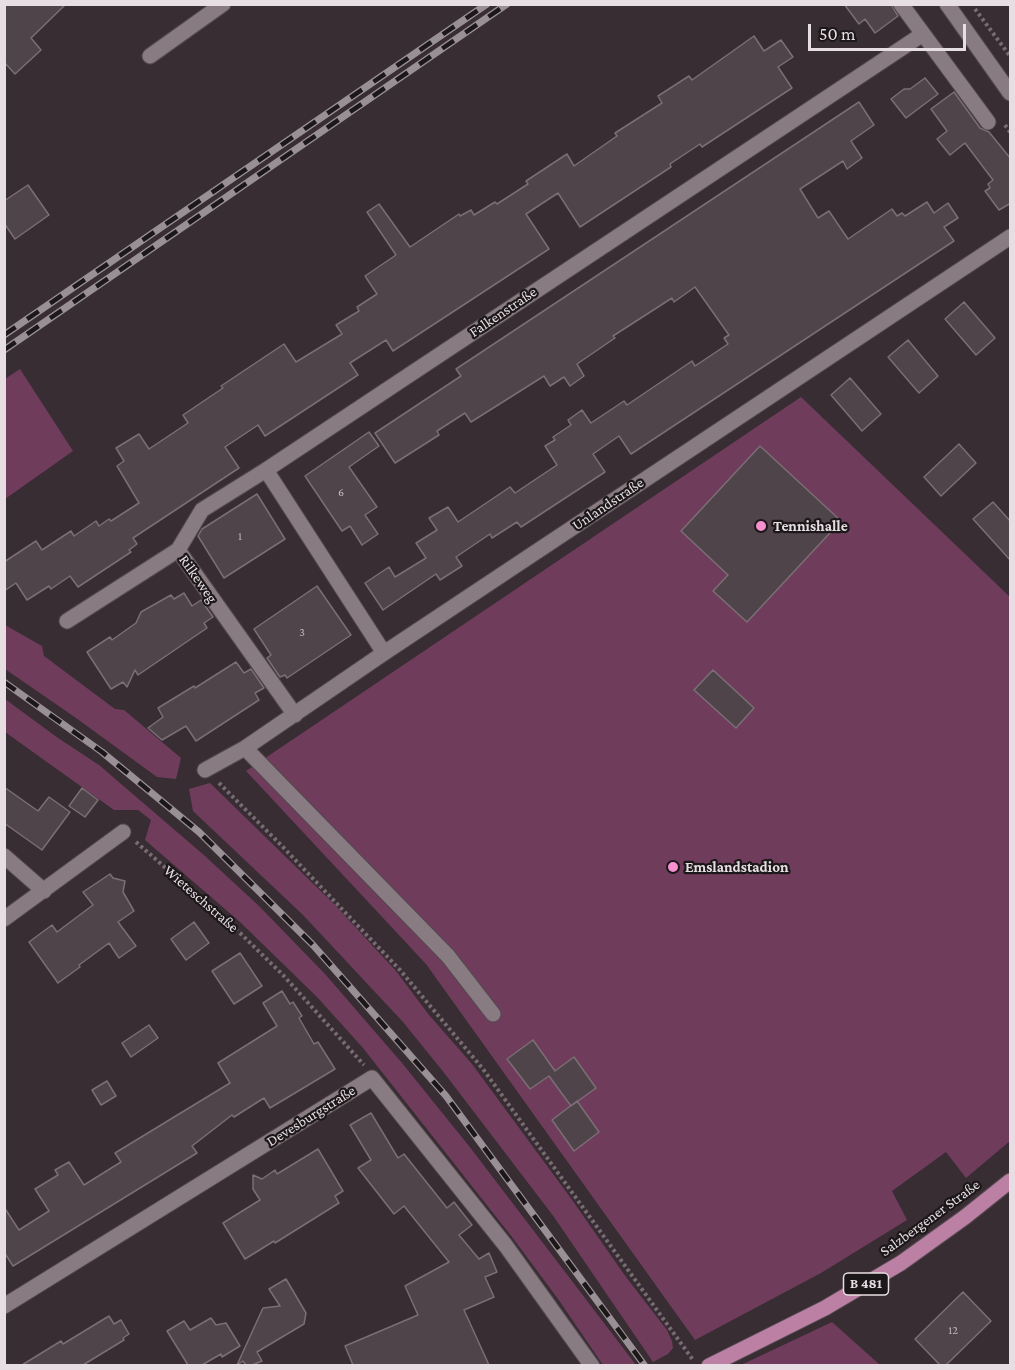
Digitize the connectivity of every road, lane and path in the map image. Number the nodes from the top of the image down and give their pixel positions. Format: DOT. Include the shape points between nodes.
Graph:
graph roads {
  1 [pos="223,4"];
  2 [pos="901,4"];
  3 [pos="947,4"];
  4 [pos="972,4"];
  5 [pos="923,34"];
  6 [pos="150,56"];
  7 [pos="1011,56"];
  8 [pos="1011,93"];
  9 [pos="988,122"];
  10 [pos="1011,237"];
  11 [pos="266,470"];
  12 [pos="178,550"];
  13 [pos="67,621"];
  14 [pos="384,653"];
  15 [pos="295,715"];
  16 [pos="245,748"];
  17 [pos="205,770"];
  18 [pos="123,832"];
  19 [pos="4,856"];
  20 [pos="44,891"];
  21 [pos="4,919"];
  22 [pos="493,1014"];
  23 [pos="372,1078"];
  24 [pos="1011,1181"];
  25 [pos="4,1306"];
  26 [pos="592,1365"];
  27 [pos="697,1365"];
  28 [pos="709,1365"];
  1 -- 6 [label="street"];
  2 -- 5 [label="street"];
  3 -- 8 [label="street"];
  4 -- 7 [label="path"];
  5 -- 9 [label="street"];
  5 -- 11 [label="street, Falkenstraße"];
  10 -- 14 [label="street, Unlandstraße"];
  11 -- 12 [label="street, Falkenstraße" via="202,510"];
  11 -- 14 [label="street"];
  12 -- 13 [label="street, Rilkeweg"];
  12 -- 15 [label="street, Rilkeweg"];
  14 -- 15 [label="street, Unlandstraße"];
  15 -- 16 [label="street, Unlandstraße"];
  16 -- 17 [label="street, Unlandstraße"];
  16 -- 22 [label="street" via="448,956"];
  17 -- 27 [label="path" via="400,970 483,1069"];
  18 -- 20 [label="street"];
  18 -- 23 [label="path, Wieteschstraße" via="249,941 362,1061"];
  19 -- 20 [label="street"];
  20 -- 21 [label="street"];
  23 -- 25 [label="street, Devesburgstraße"];
  23 -- 26 [label="street, Devesburgstraße" via="506,1246"];
  24 -- 28 [label="main road, Salzbergener Straße / B 481" via="901,1263 825,1308"];
}
